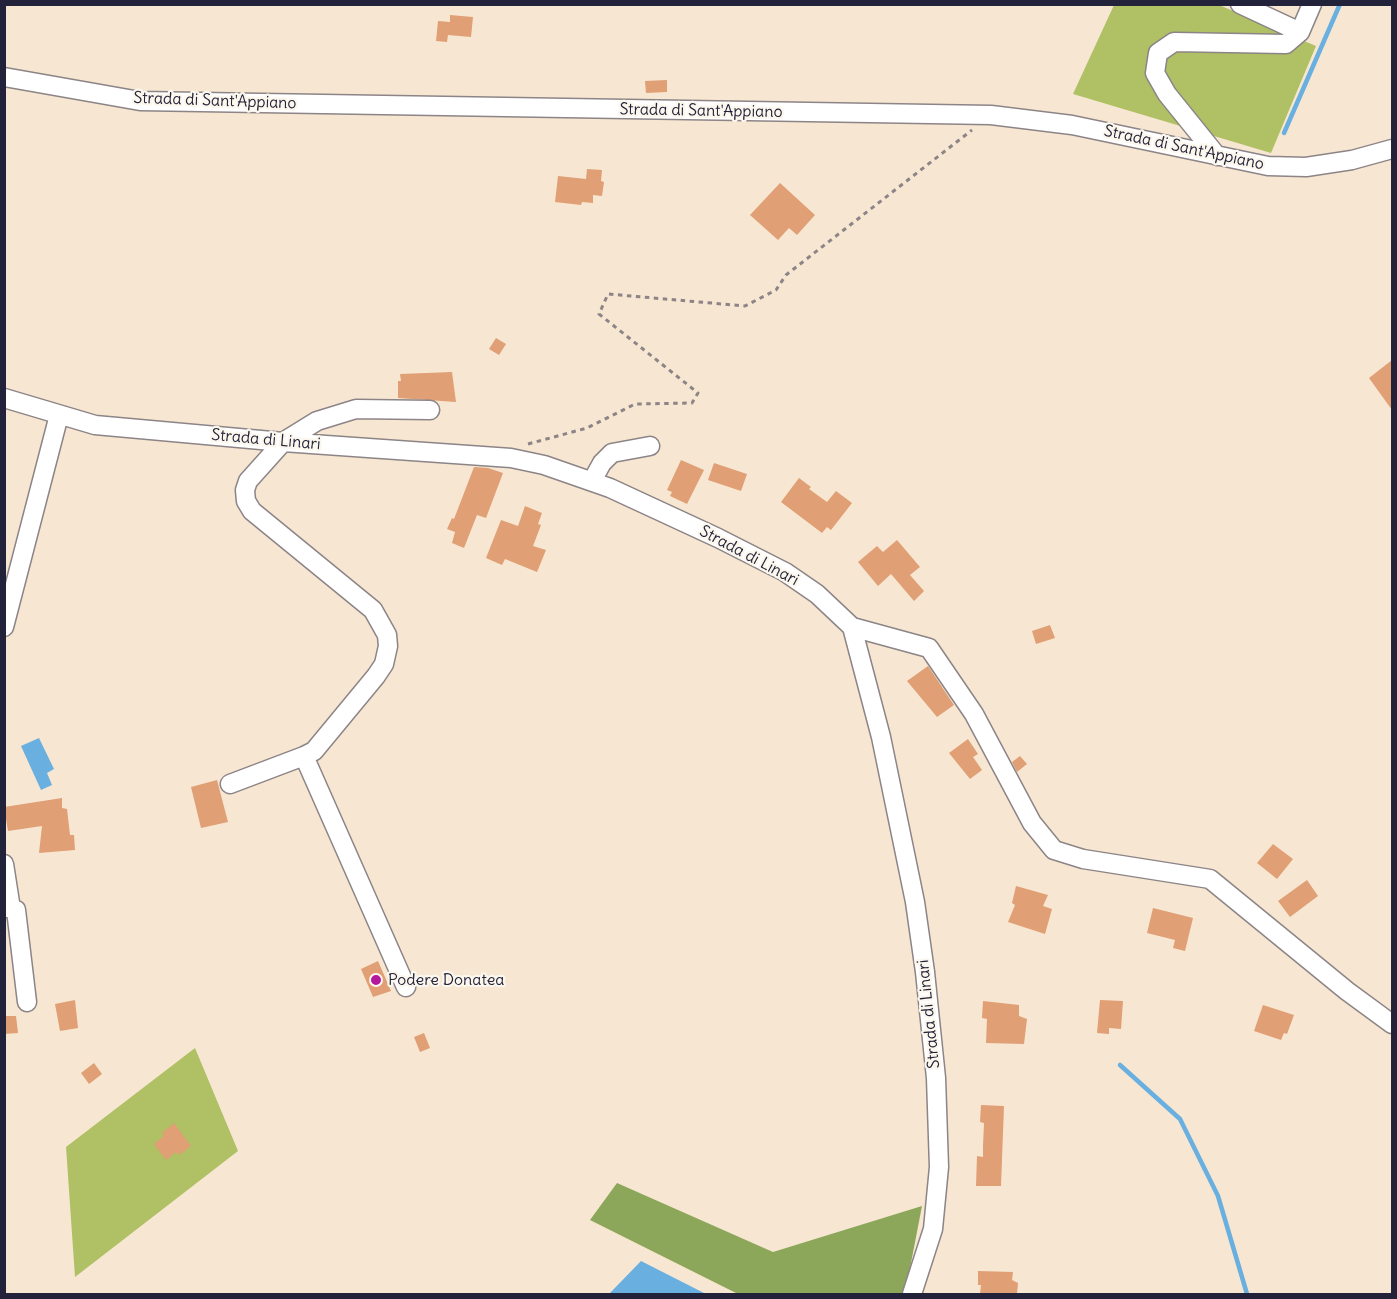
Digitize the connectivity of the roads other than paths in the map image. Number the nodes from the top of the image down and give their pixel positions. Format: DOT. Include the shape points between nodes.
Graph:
graph roads {
  1 [pos="1240,4"];
  2 [pos="1312,4"];
  3 [pos="1300,32"];
  4 [pos="4,77"];
  5 [pos="1392,149"];
  6 [pos="1217,156"];
  7 [pos="4,398"];
  8 [pos="430,410"];
  9 [pos="59,415"];
  10 [pos="284,442"];
  11 [pos="650,446"];
  12 [pos="592,481"];
  13 [pos="4,627"];
  14 [pos="852,627"];
  15 [pos="304,756"];
  16 [pos="230,784"];
  17 [pos="4,864"];
  18 [pos="8,908"];
  19 [pos="406,987"];
  20 [pos="27,1002"];
  21 [pos="1392,1024"];
  22 [pos="912,1294"];
  1 -- 3 [label="street"];
  2 -- 3 [label="street"];
  3 -- 6 [label="street" via="1286,44 1174,42 1158,54 1155,73 1167,94"];
  4 -- 6 [label="street, Strada di Sant'Appiano" via="140,101 991,116 1072,125"];
  5 -- 6 [label="street, Strada di Sant'Appiano" via="1306,167 1268,166"];
  7 -- 9 [label="street, Strada di Linari"];
  8 -- 10 [label="street" via="356,409 317,421"];
  9 -- 10 [label="street, Strada di Linari" via="95,425"];
  9 -- 13 [label="street"];
  10 -- 12 [label="street, Strada di Linari" via="511,458"];
  10 -- 15 [label="street" via="248,481 246,501 252,511 372,610 387,635 388,646 376,676 325,740"];
  11 -- 12 [label="street" via="612,453"];
  12 -- 14 [label="street, Strada di Linari" via="785,572 817,594"];
  14 -- 21 [label="street" via="929,648 974,714 1032,823 1054,850 1083,860 1210,879"];
  14 -- 22 [label="street, Strada di Linari" via="881,737 915,902 936,1078 939,1167 933,1229"];
  15 -- 16 [label="street"];
  15 -- 19 [label="street"];
  17 -- 18 [label="street"];
  18 -- 20 [label="street" via="16,910"];
}
